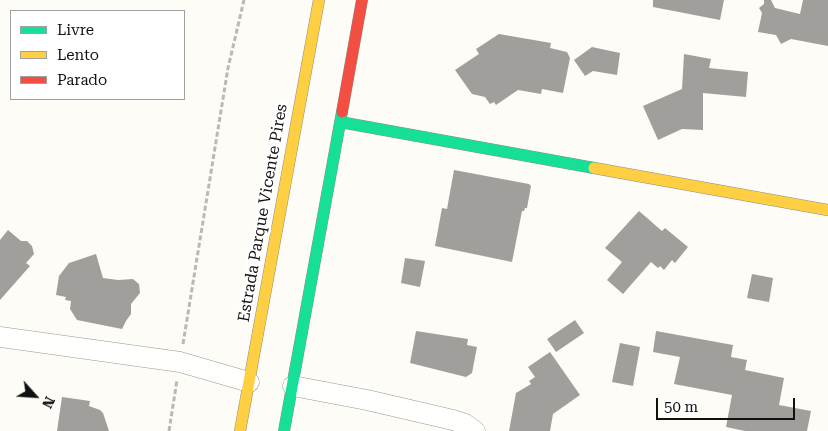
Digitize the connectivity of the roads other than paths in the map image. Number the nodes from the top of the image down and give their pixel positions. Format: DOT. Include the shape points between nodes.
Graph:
graph roads {
  1 [pos="319,0"];
  2 [pos="362,0"];
  3 [pos="340,122"];
  4 [pos="828,210"];
  5 [pos="0,336"];
  6 [pos="249,382"];
  7 [pos="292,386"];
  8 [pos="240,431"];
  9 [pos="284,431"];
  10 [pos="475,431"];
  1 -- 6 [label="main road, Estrada Parque Vicente Pires"];
  2 -- 3 [label="main road"];
  3 -- 4 [label="main road"];
  3 -- 7 [label="main road"];
  5 -- 6 [label="street" via="180,362"];
  6 -- 8 [label="main road, Estrada Parque Vicente Pires"];
  7 -- 9 [label="main road"];
  7 -- 10 [label="street" via="453,420"];
}
